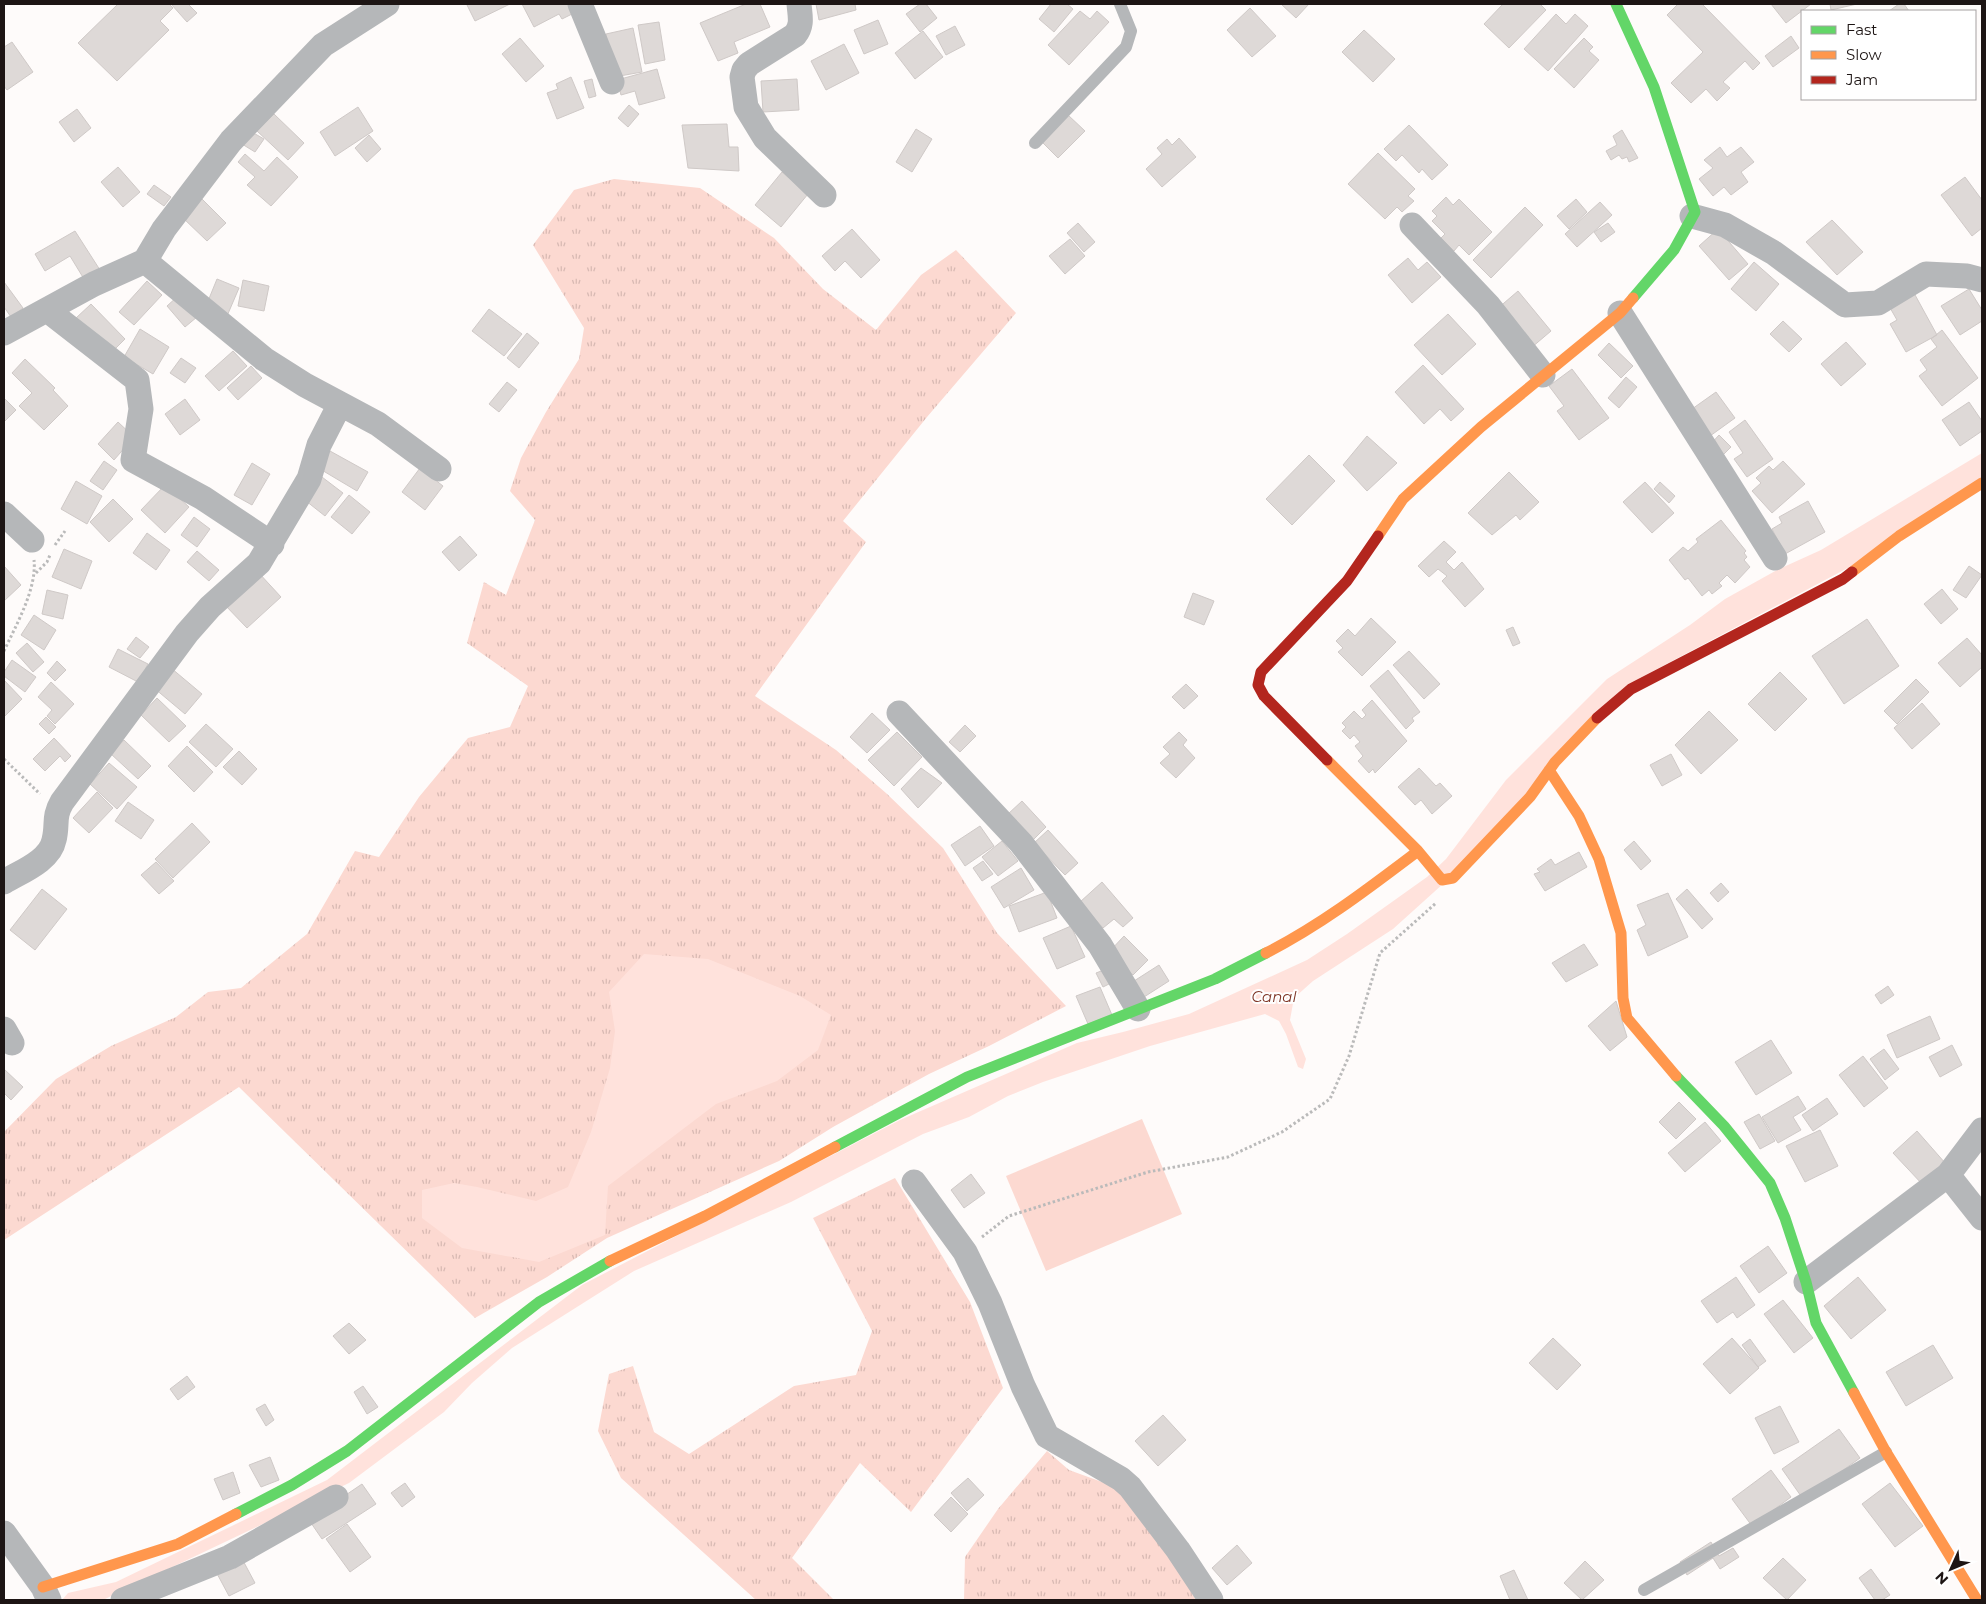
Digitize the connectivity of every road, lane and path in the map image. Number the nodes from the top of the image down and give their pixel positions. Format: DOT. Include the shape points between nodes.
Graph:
graph roads {
  1 [pos="387,4"];
  2 [pos="580,4"];
  3 [pos="799,4"];
  4 [pos="1120,4"];
  5 [pos="1616,4"];
  6 [pos="612,82"];
  7 [pos="1035,143"];
  8 [pos="824,195"];
  9 [pos="1692,216"];
  10 [pos="1412,225"];
  11 [pos="145,261"];
  12 [pos="1982,280"];
  13 [pos="47,310"];
  14 [pos="1620,313"];
  15 [pos="4,333"];
  16 [pos="1542,375"];
  17 [pos="340,404"];
  18 [pos="439,469"];
  19 [pos="1982,483"];
  20 [pos="4,514"];
  21 [pos="65,531"];
  22 [pos="44,542"];
  23 [pos="272,544"];
  24 [pos="1775,558"];
  25 [pos="36,572"];
  26 [pos="4,651"];
  27 [pos="899,713"];
  28 [pos="4,759"];
  29 [pos="1549,770"];
  30 [pos="56,810"];
  31 [pos="1418,851"];
  32 [pos="1444,879"];
  33 [pos="4,882"];
  34 [pos="1138,1009"];
  35 [pos="1982,1130"];
  36 [pos="1948,1175"];
  37 [pos="914,1182"];
  38 [pos="1982,1218"];
  39 [pos="965,1252"];
  40 [pos="1806,1282"];
  41 [pos="1886,1452"];
  42 [pos="336,1498"];
  43 [pos="4,1533"];
  44 [pos="1644,1590"];
  45 [pos="47,1595"];
  46 [pos="123,1600"];
  47 [pos="1211,1600"];
  48 [pos="1977,1600"];
  1 -- 11 [label="street" via="323,45 231,141 164,229"];
  2 -- 6 [label="street"];
  3 -- 8 [label="street" via="801,23 795,35 744,70 745,100 765,138"];
  4 -- 7 [label="lane" via="1131,31 1126,47"];
  5 -- 9 [label="street" via="1654,86 1694,212"];
  9 -- 12 [label="street" via="1725,225 1774,253 1845,305 1878,303 1926,274"];
  9 -- 14 [label="street" via="1674,250"];
  10 -- 16 [label="street" via="1488,305"];
  11 -- 13 [label="street"];
  11 -- 17 [label="street" via="264,359"];
  13 -- 15 [label="street"];
  13 -- 23 [label="street" via="138,380 141,409 133,460 203,498"];
  14 -- 16 [label="street"];
  14 -- 24 [label="street"];
  16 -- 31 [label="street" via="1403,499 1347,581 1261,672 1259,678 1258,684 1264,696"];
  17 -- 18 [label="street" via="378,424"];
  17 -- 23 [label="street" via="319,445 309,479"];
  19 -- 29 [label="street" via="1899,536 1843,579 1631,689 1593,722"];
  20 -- 22 [label="street"];
  21 -- 22 [label="path"];
  23 -- 30 [label="street" via="259,563 210,607 187,633"];
  25 -- 26 [label="path" via="21,616"];
  27 -- 34 [label="street" via="1021,844 1100,945"];
  28 -- 30 [label="path"];
  29 -- 32 [label="street" via="1530,797 1453,878"];
  29 -- 40 [label="street" via="1579,816 1599,859 1621,933 1623,998 1627,1018 1688,1091 1724,1126 1770,1184"];
  30 -- 33 [label="street" via="55,839 51,849 44,857"];
  31 -- 32 [label="street"];
  31 -- 34 [label="street" via="1349,904 1288,942 1215,979"];
  32 -- 39 [label="path" via="1435,906 1380,953 1348,1056 1330,1099 1282,1132 1228,1157 1148,1172 1009,1216"];
  34 -- 45 [label="street" via="967,1077 705,1216 597,1267 539,1302 347,1452 178,1544"];
  35 -- 36 [label="street"];
  36 -- 38 [label="street"];
  36 -- 40 [label="street"];
  37 -- 39 [label="street"];
  39 -- 47 [label="street" via="1046,1436 1130,1487"];
  40 -- 41 [label="street" via="1816,1323"];
  41 -- 44 [label="lane"];
  41 -- 48 [label="street"];
  42 -- 46 [label="street" via="230,1557"];
  43 -- 45 [label="street"];
}
